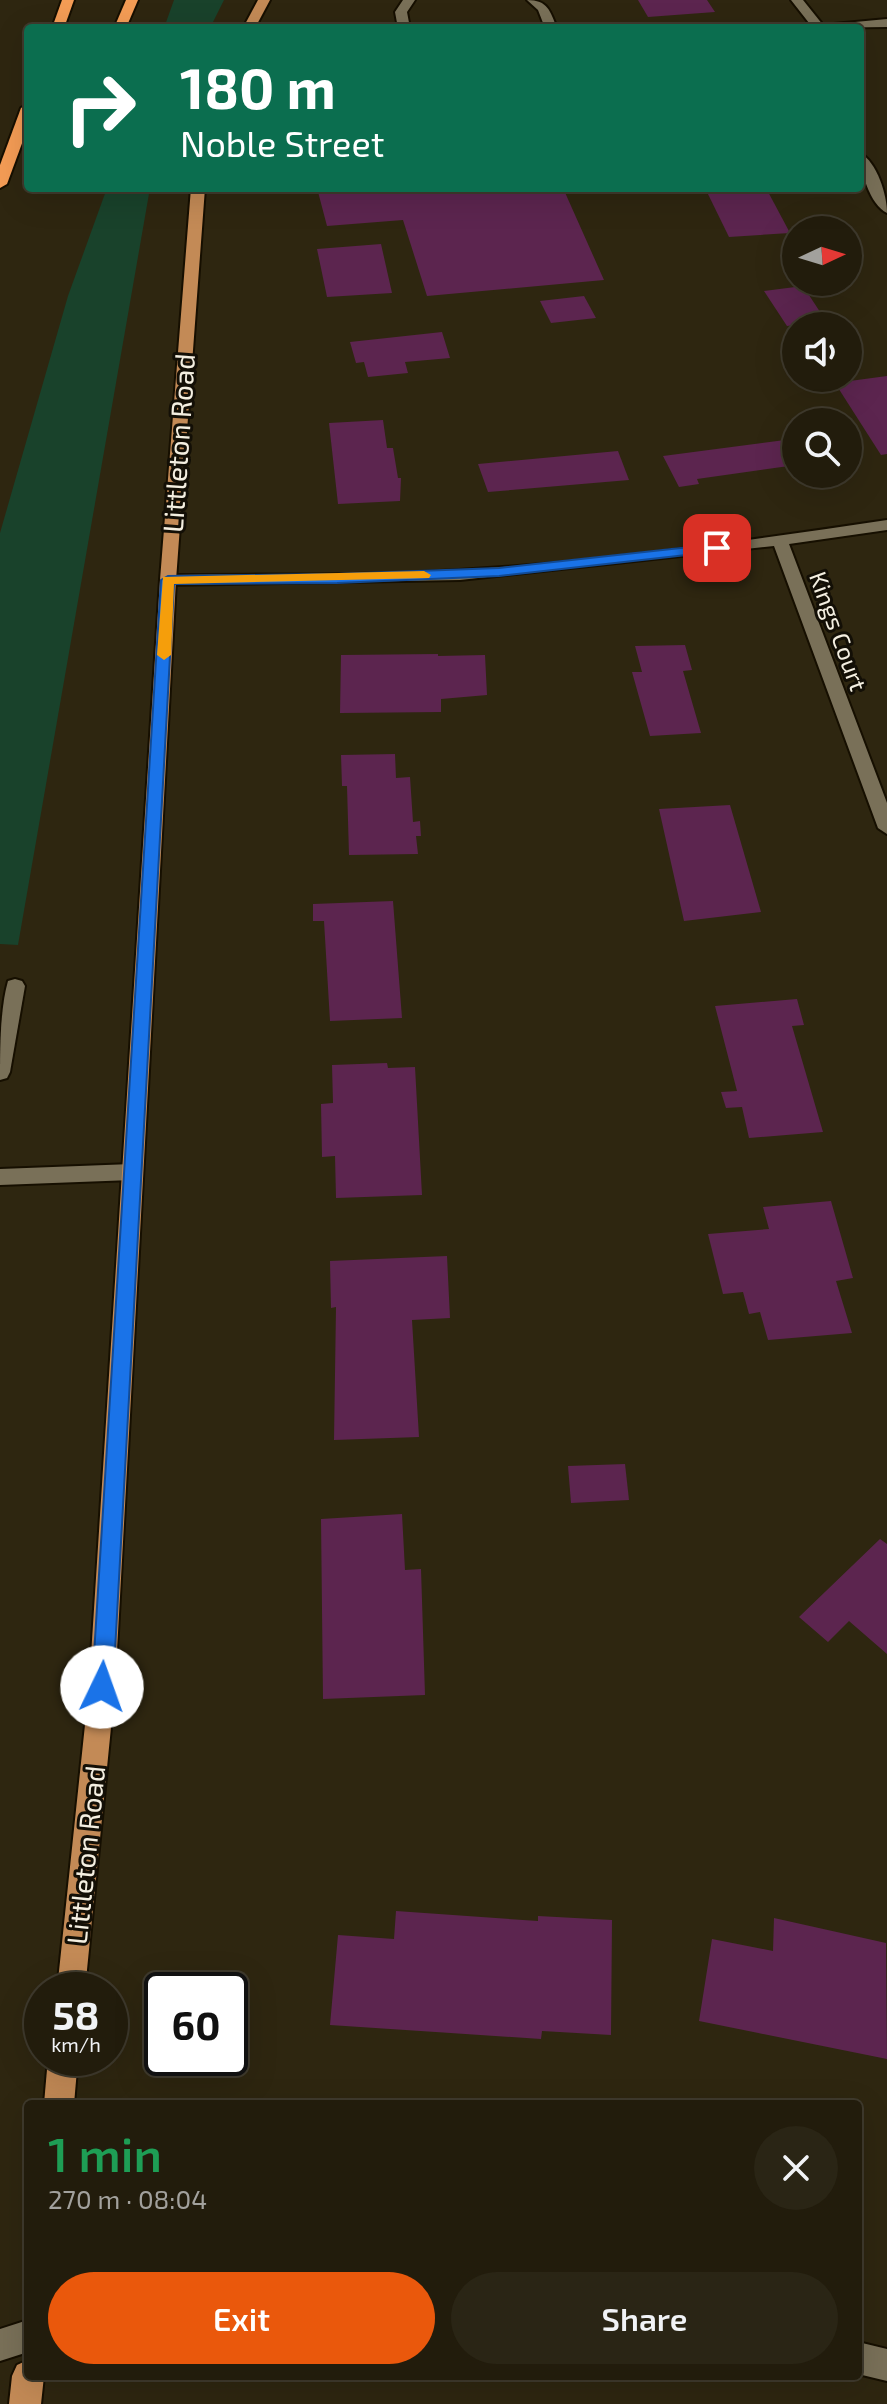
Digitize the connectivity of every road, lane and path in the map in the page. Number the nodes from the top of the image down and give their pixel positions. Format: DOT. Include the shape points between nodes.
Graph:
graph roads {
  1 [pos="68,0"];
  2 [pos="132,0"];
  3 [pos="264,0"];
  4 [pos="409,0"];
  5 [pos="533,0"];
  6 [pos="797,0"];
  7 [pos="887,23"];
  8 [pos="59,24"];
  9 [pos="122,24"];
  10 [pos="251,24"];
  11 [pos="403,24"];
  12 [pos="549,24"];
  13 [pos="816,24"];
  14 [pos="864,25"];
  15 [pos="22,132"];
  16 [pos="864,165"];
  17 [pos="0,184"];
  18 [pos="198,192"];
  19 [pos="887,209"];
  20 [pos="887,525"];
  21 [pos="780,541"];
  22 [pos="168,580"];
  23 [pos="887,828"];
  24 [pos="15,986"];
  25 [pos="0,1072"];
  26 [pos="132,1172"];
  27 [pos="0,1177"];
  28 [pos="73,1972"];
  29 [pos="61,2076"];
  30 [pos="59,2100"];
  31 [pos="24,2337"];
  32 [pos="0,2345"];
  33 [pos="862,2359"];
  34 [pos="887,2365"];
  35 [pos="28,2380"];
  36 [pos="25,2404"];
  1 -- 8 [label="highway"];
  2 -- 9 [label="highway"];
  3 -- 10 [label="main road"];
  4 -- 11 [label="street" via="401,12"];
  5 -- 12 [label="street"];
  6 -- 13 [label="street"];
  7 -- 14 [label="street"];
  15 -- 17 [label="highway"];
  16 -- 19 [label="street"];
  18 -- 22 [label="main road, Littleton Road"];
  20 -- 21 [label="street"];
  21 -- 22 [label="street" via="499,572"];
  21 -- 23 [label="street, Kings Court"];
  22 -- 26 [label="main road, Littleton Road"];
  24 -- 25 [label="street"];
  26 -- 27 [label="street"];
  26 -- 28 [label="main road, Littleton Road" via="102,1687"];
  29 -- 30 [label="main road"];
  31 -- 32 [label="street"];
  33 -- 34 [label="street"];
  35 -- 36 [label="main road"];
}
